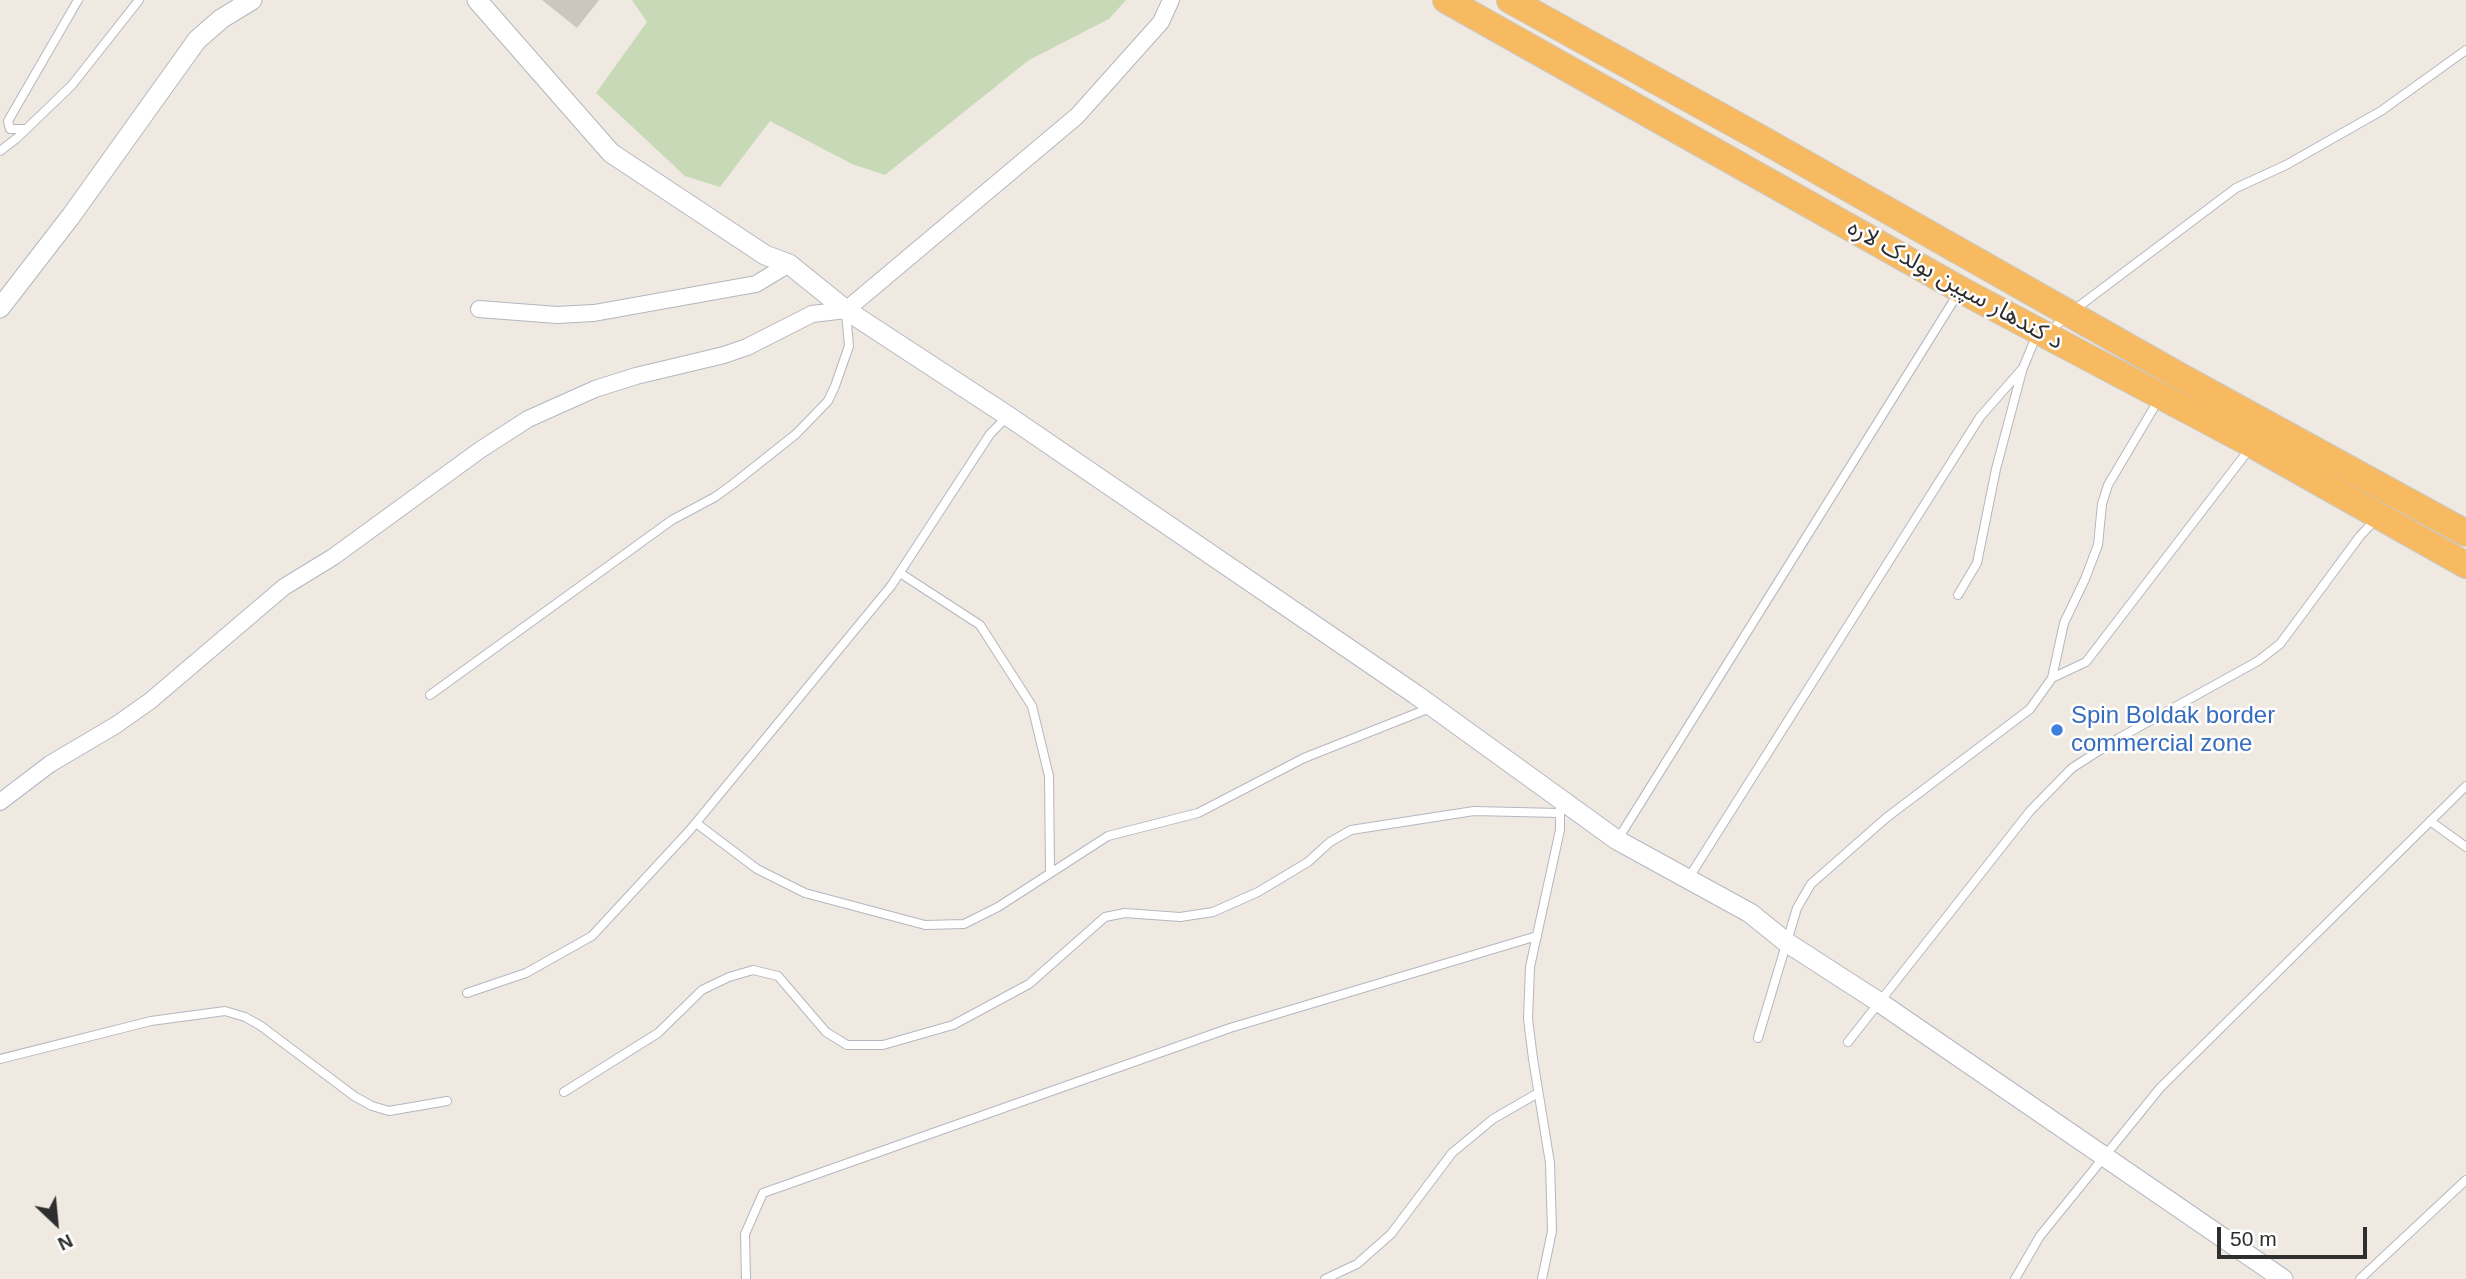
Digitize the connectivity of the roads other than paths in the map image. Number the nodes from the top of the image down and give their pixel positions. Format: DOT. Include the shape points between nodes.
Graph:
graph roads {
  1 [pos="78,0"];
  2 [pos="139,0"];
  3 [pos="252,0"];
  4 [pos="477,0"];
  5 [pos="1171,0"];
  6 [pos="1446,0"];
  7 [pos="1510,0"];
  8 [pos="2466,50"];
  9 [pos="25,129"];
  10 [pos="0,151"];
  11 [pos="789,264"];
  12 [pos="1961,290"];
  13 [pos="0,308"];
  14 [pos="480,309"];
  15 [pos="846,310"];
  16 [pos="2070,313"];
  17 [pos="2042,333"];
  18 [pos="2023,368"];
  19 [pos="2161,397"];
  20 [pos="1008,416"];
  21 [pos="2253,444"];
  22 [pos="2378,516"];
  23 [pos="2466,533"];
  24 [pos="2466,565"];
  25 [pos="900,573"];
  26 [pos="1958,595"];
  27 [pos="2052,678"];
  28 [pos="430,695"];
  29 [pos="1433,706"];
  30 [pos="2466,786"];
  31 [pos="0,802"];
  32 [pos="1562,807"];
  33 [pos="2430,821"];
  34 [pos="696,823"];
  35 [pos="1617,840"];
  36 [pos="2466,847"];
  37 [pos="1050,872"];
  38 [pos="1688,879"];
  39 [pos="1537,936"];
  40 [pos="1786,942"];
  41 [pos="467,993"];
  42 [pos="1880,1002"];
  43 [pos="1758,1038"];
  44 [pos="1848,1042"];
  45 [pos="0,1059"];
  46 [pos="564,1092"];
  47 [pos="1538,1093"];
  48 [pos="447,1101"];
  49 [pos="2104,1157"];
  50 [pos="2466,1180"];
  51 [pos="746,1279"];
  52 [pos="1325,1279"];
  53 [pos="1542,1279"];
  54 [pos="2015,1279"];
  55 [pos="2283,1279"];
  56 [pos="2360,1279"];
  1 -- 9 [label="lane" via="8,121 10,129"];
  2 -- 9 [label="lane" via="72,85"];
  3 -- 13 [label="street" via="197,40"];
  4 -- 11 [label="street" via="611,153 765,255"];
  5 -- 15 [label="street" via="1161,22 1077,117"];
  6 -- 12 [label="highway, د کندهار سپین بولدک لاره"];
  7 -- 16 [label="highway, د کندهار سپین بولدک لاره"];
  8 -- 16 [label="lane" via="2381,111 2236,188"];
  9 -- 10 [label="lane"];
  11 -- 14 [label="street" via="756,284 594,313"];
  11 -- 15 [label="street"];
  12 -- 17 [label="highway, د کندهار سپین بولدک لاره"];
  12 -- 35 [label="lane"];
  15 -- 20 [label="street"];
  15 -- 28 [label="lane" via="849,346 835,386 828,401 796,434 733,485 671,520"];
  15 -- 31 [label="street" via="812,314 747,347 595,389 528,419 284,587 150,701 50,764"];
  16 -- 17 [label="lane"];
  16 -- 23 [label="highway, د کندهار سپین بولدک لاره"];
  17 -- 18 [label="lane"];
  17 -- 19 [label="highway, د کندهار سپین بولدک لاره"];
  18 -- 26 [label="lane" via="1977,563"];
  18 -- 38 [label="lane" via="1980,417"];
  19 -- 21 [label="highway, د کندهار سپین بولدک لاره"];
  19 -- 27 [label="lane" via="2108,485 2098,545 2064,623"];
  20 -- 25 [label="lane" via="990,434"];
  20 -- 29 [label="street"];
  21 -- 22 [label="highway, د کندهار سپین بولدک لاره"];
  21 -- 27 [label="lane" via="2086,662"];
  22 -- 24 [label="highway, د کندهار سپین بولدک لاره"];
  22 -- 42 [label="lane" via="2280,643 2258,661 2072,768 2030,811"];
  25 -- 34 [label="lane"];
  25 -- 37 [label="lane" via="980,625 1032,706 1049,776"];
  27 -- 40 [label="lane" via="2030,709 1886,818 1811,884"];
  29 -- 32 [label="street"];
  29 -- 37 [label="lane" via="1304,758 1198,813 1108,836"];
  30 -- 33 [label="lane"];
  32 -- 35 [label="street"];
  32 -- 39 [label="lane"];
  32 -- 46 [label="lane" via="1474,811 1351,830 1258,892 1213,912 1105,917 1029,984 953,1025 883,1045 847,1045 826,1032 778,976 753,970 702,990 658,1033"];
  33 -- 36 [label="lane"];
  33 -- 49 [label="lane" via="2161,1088"];
  34 -- 37 [label="lane" via="757,869 805,893 925,925 964,924"];
  34 -- 41 [label="lane" via="592,936 526,973"];
  35 -- 38 [label="street"];
  38 -- 40 [label="street" via="1750,913"];
  39 -- 47 [label="lane" via="1530,967 1528,1019"];
  39 -- 51 [label="lane" via="1230,1028 763,1193 745,1234"];
  40 -- 42 [label="street"];
  40 -- 43 [label="lane"];
  42 -- 44 [label="lane"];
  42 -- 49 [label="street"];
  45 -- 48 [label="lane" via="151,1021 225,1011 261,1026 372,1106 389,1111"];
  47 -- 52 [label="lane" via="1493,1119 1452,1153 1391,1234 1357,1264"];
  47 -- 53 [label="lane" via="1550,1163 1552,1231"];
  49 -- 54 [label="lane" via="2040,1236"];
  49 -- 55 [label="street"];
  50 -- 56 [label="lane"];
}
